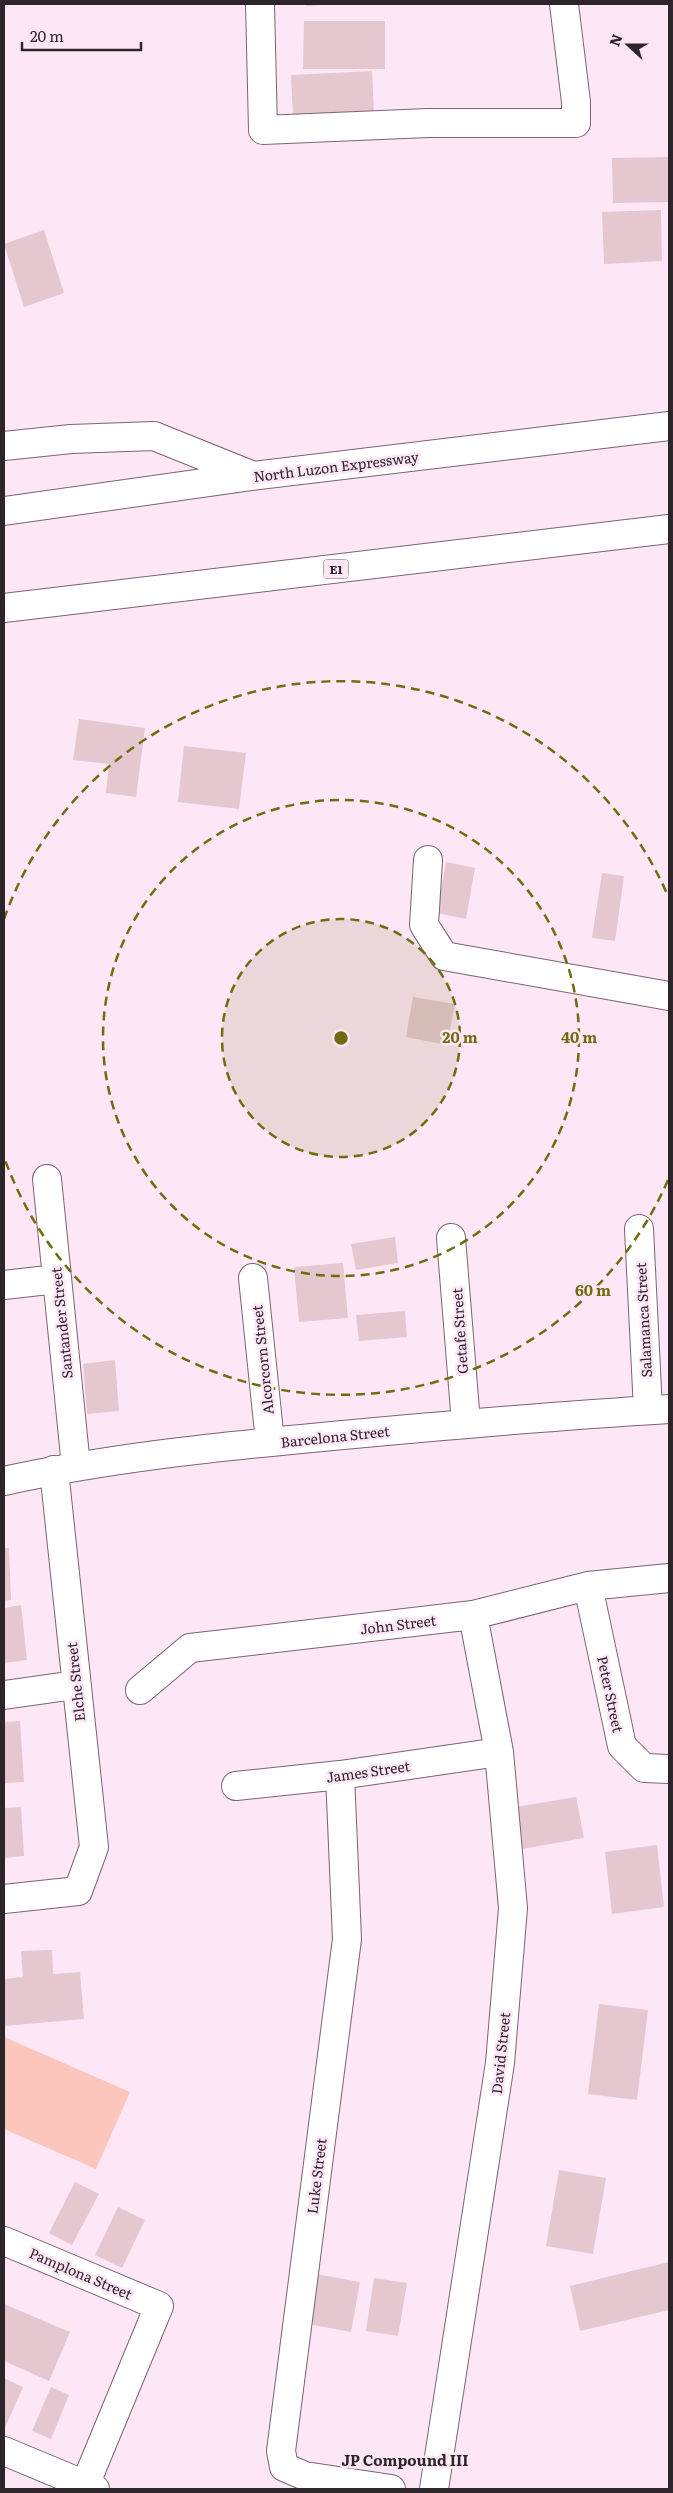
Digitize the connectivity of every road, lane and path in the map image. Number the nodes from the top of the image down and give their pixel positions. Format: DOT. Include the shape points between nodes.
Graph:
graph roads {
  1 [pos="260,4"];
  2 [pos="564,4"];
  3 [pos="669,426"];
  4 [pos="4,446"];
  5 [pos="252,476"];
  6 [pos="4,511"];
  7 [pos="669,529"];
  8 [pos="4,608"];
  9 [pos="428,860"];
  10 [pos="669,996"];
  11 [pos="47,1179"];
  12 [pos="638,1229"];
  13 [pos="451,1238"];
  14 [pos="254,1278"];
  15 [pos="57,1279"];
  16 [pos="4,1285"];
  17 [pos="658,1410"];
  18 [pos="466,1423"];
  19 [pos="270,1442"];
  20 [pos="65,1468"];
  21 [pos="4,1481"];
  22 [pos="669,1578"];
  23 [pos="588,1586"];
  24 [pos="473,1615"];
  25 [pos="75,1686"];
  26 [pos="140,1690"];
  27 [pos="4,1695"];
  28 [pos="499,1752"];
  29 [pos="669,1768"];
  30 [pos="340,1775"];
  31 [pos="236,1786"];
  32 [pos="4,1899"];
  33 [pos="4,2241"];
  34 [pos="4,2451"];
  35 [pos="90,2487"];
  36 [pos="391,2489"];
  37 [pos="434,2489"];
  1 -- 2 [label="main road" via="263,130 428,123 576,123"];
  3 -- 5 [label="main road, North Luzon Expressway"];
  4 -- 5 [label="main road" via="71,439 154,436"];
  5 -- 6 [label="main road, North Luzon Expressway"];
  7 -- 8 [label="main road, E1"];
  9 -- 10 [label="main road" via="424,925 444,956"];
  11 -- 15 [label="main road, Santander Street"];
  12 -- 17 [label="main road, Salamanca Street"];
  13 -- 18 [label="main road, Getafe Street"];
  14 -- 19 [label="main road, Alcorcorn Street"];
  15 -- 16 [label="main road"];
  15 -- 20 [label="main road, Santander Street"];
  17 -- 18 [label="main road, Barcelona Street"];
  18 -- 19 [label="main road, Barcelona Street"];
  19 -- 20 [label="main road, Barcelona Street"];
  20 -- 21 [label="main road, Barcelona Street"];
  20 -- 25 [label="main road, Elche Street"];
  22 -- 23 [label="main road, John Street"];
  23 -- 24 [label="main road, John Street"];
  23 -- 29 [label="main road, Peter Street" via="622,1746 644,1768"];
  24 -- 26 [label="main road, John Street" via="190,1648"];
  24 -- 28 [label="main road, David Street"];
  25 -- 27 [label="main road"];
  25 -- 32 [label="main road, Elche Street" via="94,1848 78,1891"];
  28 -- 30 [label="main road, James Street"];
  28 -- 37 [label="main road, David Street" via="513,1908 501,2053"];
  30 -- 31 [label="main road, James Street"];
  30 -- 36 [label="main road, Luke Street" via="347,1939 281,2451 284,2467 305,2476"];
  33 -- 35 [label="main road, Pamplona Street" via="159,2306"];
  34 -- 35 [label="main road"];
}
